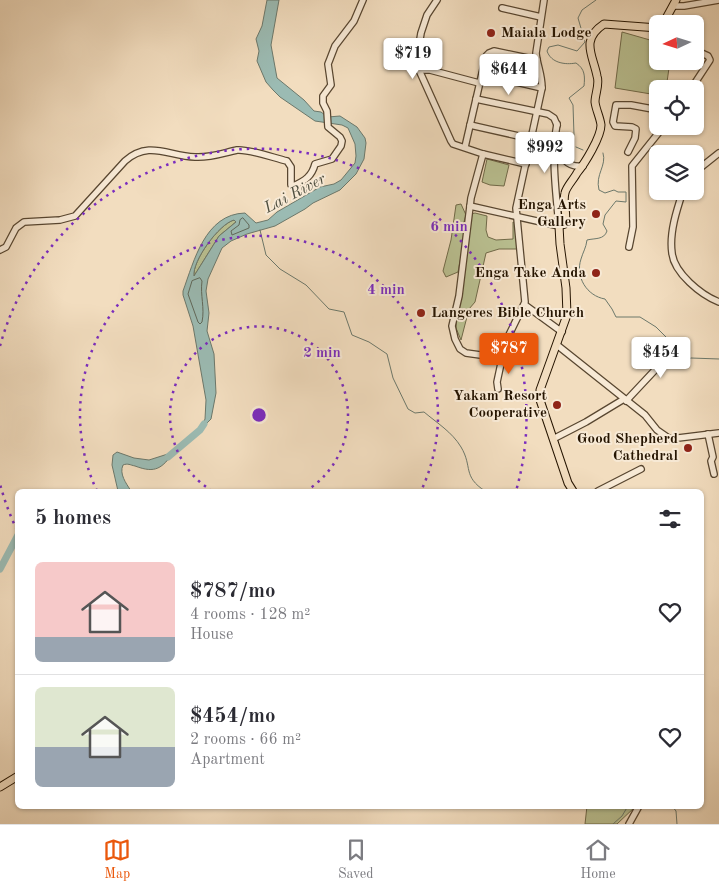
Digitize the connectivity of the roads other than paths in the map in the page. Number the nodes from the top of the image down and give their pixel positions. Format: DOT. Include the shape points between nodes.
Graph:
graph roads {
  1 [pos="363,0"];
  2 [pos="437,0"];
  3 [pos="544,0"];
  4 [pos="719,0"];
  5 [pos="674,3"];
  6 [pos="502,8"];
  7 [pos="668,15"];
  8 [pos="541,17"];
  9 [pos="649,27"];
  10 [pos="704,54"];
  11 [pos="537,60"];
  12 [pos="704,69"];
  13 [pos="419,70"];
  14 [pos="482,74"];
  15 [pos="479,83"];
  16 [pos="542,88"];
  17 [pos="476,99"];
  18 [pos="649,108"];
  19 [pos="537,112"];
  20 [pos="557,124"];
  21 [pos="470,125"];
  22 [pos="657,135"];
  23 [pos="532,139"];
  24 [pos="465,147"];
  25 [pos="628,152"];
  26 [pos="719,153"];
  27 [pos="482,154"];
  28 [pos="526,164"];
  29 [pos="704,165"];
  30 [pos="583,166"];
  31 [pos="680,200"];
  32 [pos="470,206"];
  33 [pos="518,217"];
  34 [pos="559,226"];
  35 [pos="629,247"];
  36 [pos="0,250"];
  37 [pos="719,302"];
  38 [pos="525,306"];
  39 [pos="562,332"];
  40 [pos="557,346"];
  41 [pos="645,355"];
  42 [pos="502,358"];
  43 [pos="498,390"];
  44 [pos="625,400"];
  45 [pos="719,433"];
  46 [pos="708,434"];
  47 [pos="553,439"];
  48 [pos="641,469"];
  49 [pos="714,474"];
  50 [pos="572,489"];
  51 [pos="602,489"];
  52 [pos="15,778"];
  53 [pos="0,787"];
  54 [pos="637,809"];
  55 [pos="629,824"];
  1 -- 36 [label="street" via="354,21 335,46 329,69 332,83 322,98 329,129 342,139 339,150 330,160 315,164 312,174 294,186 291,185 287,161 249,151 196,157 144,151 125,161 75,216 24,222"];
  2 -- 13 [label="street" via="421,33 417,56"];
  3 -- 8 [label="street"];
  4 -- 5 [label="street" via="684,6"];
  5 -- 7 [label="main road"];
  6 -- 8 [label="street"];
  8 -- 11 [label="street"];
  9 -- 30 [label="main road" via="604,24 592,37 589,47 598,77 595,101 601,123"];
  10 -- 12 [label="street" via="710,60"];
  11 -- 14 [label="street" via="489,52"];
  11 -- 16 [label="street"];
  13 -- 15 [label="street"];
  13 -- 24 [label="street" via="451,141"];
  14 -- 15 [label="street"];
  14 -- 16 [label="street"];
  15 -- 17 [label="street"];
  16 -- 19 [label="street"];
  17 -- 19 [label="street"];
  17 -- 21 [label="street"];
  18 -- 25 [label="street" via="616,105 615,126 636,129"];
  19 -- 20 [label="street" via="548,114"];
  19 -- 23 [label="street"];
  20 -- 30 [label="street" via="561,157 575,166"];
  20 -- 34 [label="street" via="554,138"];
  21 -- 23 [label="street"];
  21 -- 24 [label="street"];
  22 -- 35 [label="street" via="632,166"];
  23 -- 28 [label="street"];
  24 -- 27 [label="street"];
  26 -- 29 [label="street"];
  27 -- 28 [label="street"];
  27 -- 32 [label="street"];
  28 -- 33 [label="street" via="516,208"];
  30 -- 34 [label="main road" via="565,192 565,224"];
  31 -- 37 [label="street" via="674,222 672,256 688,283"];
  32 -- 33 [label="street"];
  32 -- 42 [label="street" via="452,326 460,349 466,353"];
  33 -- 34 [label="street"];
  33 -- 38 [label="street"];
  34 -- 39 [label="main road" via="567,305"];
  38 -- 39 [label="street"];
  38 -- 42 [label="street" via="508,337"];
  39 -- 40 [label="main road"];
  40 -- 44 [label="street"];
  40 -- 47 [label="main road" via="540,390 540,400"];
  41 -- 44 [label="street" via="655,365 655,370"];
  42 -- 43 [label="street"];
  44 -- 46 [label="street" via="670,439"];
  44 -- 47 [label="street"];
  45 -- 46 [label="street"];
  46 -- 49 [label="street"];
  47 -- 50 [label="main road"];
  48 -- 51 [label="street"];
  52 -- 53 [label="main road"];
  54 -- 55 [label="street"];
}
